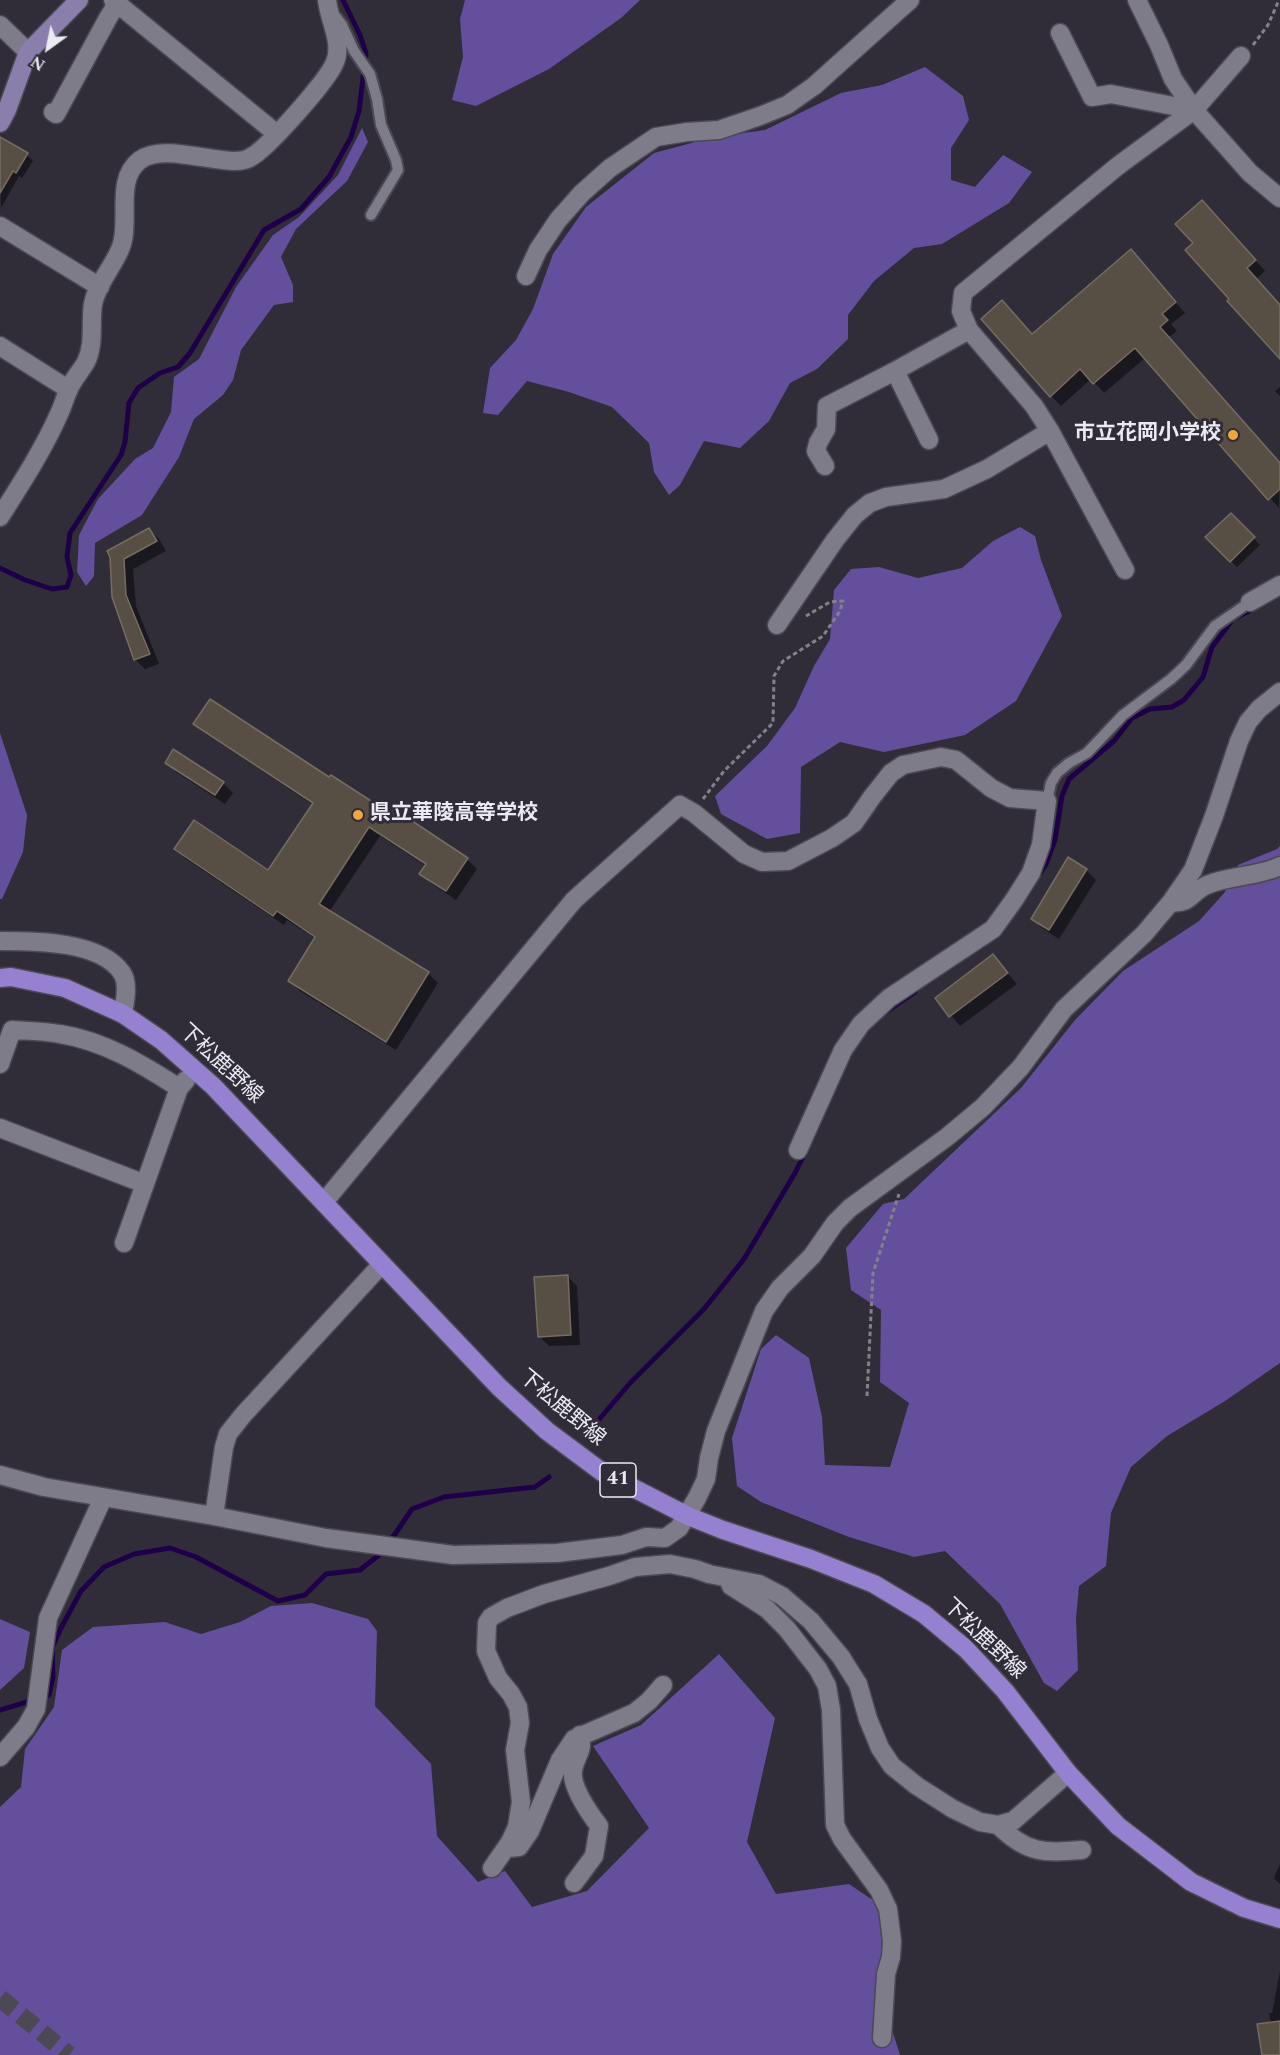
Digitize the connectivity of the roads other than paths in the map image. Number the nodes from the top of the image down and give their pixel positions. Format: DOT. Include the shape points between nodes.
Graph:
graph roads {
  1 [pos="80,0"];
  2 [pos="910,0"];
  3 [pos="1137,0"];
  4 [pos="115,2"];
  5 [pos="328,6"];
  6 [pos="0,25"];
  7 [pos="1060,33"];
  8 [pos="28,52"];
  9 [pos="1241,56"];
  10 [pos="1194,110"];
  11 [pos="53,112"];
  12 [pos="0,123"];
  13 [pos="277,134"];
  14 [pos="1280,198"];
  15 [pos="371,215"];
  16 [pos="0,226"];
  17 [pos="526,276"];
  18 [pos="100,287"];
  19 [pos="969,330"];
  20 [pos="0,346"];
  21 [pos="896,371"];
  22 [pos="68,389"];
  23 [pos="1050,431"];
  24 [pos="929,440"];
  25 [pos="825,466"];
  26 [pos="0,517"];
  27 [pos="1125,570"];
  28 [pos="1280,585"];
  29 [pos="1250,602"];
  30 [pos="777,625"];
  31 [pos="1280,692"];
  32 [pos="1047,801"];
  33 [pos="1280,866"];
  34 [pos="1171,902"];
  35 [pos="0,941"];
  36 [pos="0,978"];
  37 [pos="123,1014"];
  38 [pos="0,1064"];
  39 [pos="196,1069"];
  40 [pos="179,1088"];
  41 [pos="0,1128"];
  42 [pos="798,1150"];
  43 [pos="145,1184"];
  44 [pos="324,1202"];
  45 [pos="124,1243"];
  46 [pos="382,1264"];
  47 [pos="0,1475"];
  48 [pos="103,1498"];
  49 [pos="214,1516"];
  50 [pos="688,1516"];
  51 [pos="665,1538"];
  52 [pos="670,1564"];
  53 [pos="728,1578"];
  54 [pos="663,1685"];
  55 [pos="580,1735"];
  56 [pos="0,1757"];
  57 [pos="1068,1773"];
  58 [pos="998,1825"];
  59 [pos="506,1848"];
  60 [pos="1082,1850"];
  61 [pos="492,1868"];
  62 [pos="574,1883"];
  63 [pos="1280,1919"];
  64 [pos="882,2038"];
  1 -- 8 [label="street"];
  2 -- 17 [label="street" via="814,86 787,105 719,129 656,137 610,168 558,220"];
  3 -- 10 [label="street" via="1173,79"];
  4 -- 11 [label="street" via="56,114"];
  4 -- 13 [label="street"];
  5 -- 13 [label="street" via="338,44 336,61"];
  5 -- 15 [label="lane" via="370,74 381,125 396,160 398,170"];
  6 -- 8 [label="street"];
  7 -- 10 [label="street" via="1092,97 1111,94"];
  8 -- 12 [label="street"];
  9 -- 10 [label="street"];
  10 -- 14 [label="street" via="1250,173"];
  10 -- 19 [label="street" via="1119,165 963,293 961,311"];
  13 -- 18 [label="street" via="250,159 152,154 139,161 127,177 121,247"];
  16 -- 18 [label="street"];
  18 -- 22 [label="street" via="93,303 87,360"];
  19 -- 21 [label="street"];
  19 -- 23 [label="street" via="1034,406"];
  20 -- 22 [label="street"];
  21 -- 24 [label="street"];
  21 -- 25 [label="street" via="827,406 826,429 816,451"];
  22 -- 26 [label="street" via="60,414"];
  23 -- 27 [label="street"];
  23 -- 30 [label="street" via="987,470 944,489 870,503 835,540"];
  28 -- 29 [label="street"];
  29 -- 32 [label="lane" via="1215,626 1171,679 1123,715 1087,753 1057,773"];
  31 -- 34 [label="street" via="1248,722 1193,870"];
  32 -- 42 [label="street" via="1041,845 1031,873 1014,900 993,929 889,998 861,1024 843,1050"];
  32 -- 44 [label="street" via="1010,798 956,760 941,756 903,765 891,773 855,823 832,838 788,861 762,862 744,854 680,805 574,900"];
  33 -- 34 [label="street" via="1222,880 1204,886 1189,899"];
  34 -- 50 [label="street" via="1144,934 1064,1009 1021,1067 983,1107 850,1208 812,1256 780,1288 764,1311 716,1431 706,1479"];
  35 -- 37 [label="street" via="86,949 109,959 124,974"];
  36 -- 37 [label="main road, 下松鹿野線 / 41" via="64,988"];
  37 -- 39 [label="main road, 下松鹿野線 / 41"];
  38 -- 40 [label="street" via="12,1030 60,1034 101,1045 142,1064"];
  39 -- 40 [label="street"];
  39 -- 44 [label="main road, 下松鹿野線 / 41"];
  40 -- 43 [label="street"];
  41 -- 43 [label="street"];
  43 -- 45 [label="street"];
  44 -- 46 [label="main road, 下松鹿野線 / 41"];
  46 -- 49 [label="street" via="228,1434"];
  46 -- 50 [label="main road, 下松鹿野線 / 41" via="499,1387 547,1431 602,1472"];
  47 -- 48 [label="street"];
  48 -- 49 [label="street"];
  48 -- 56 [label="street" via="48,1618 36,1709"];
  49 -- 51 [label="street" via="326,1538 453,1554 557,1553 622,1545 646,1537"];
  50 -- 51 [label="street"];
  50 -- 57 [label="main road, 下松鹿野線 / 41" via="874,1584 924,1614 966,1649 1005,1691"];
  51 -- 52 [label="street"];
  52 -- 53 [label="street"];
  52 -- 59 [label="street" via="635,1567 544,1594 490,1617 486,1651 498,1678 512,1694 520,1723 515,1750 521,1802 517,1827"];
  53 -- 58 [label="street" via="759,1584 782,1596 811,1621 841,1656 858,1684 880,1748 892,1766 953,1809 980,1822"];
  53 -- 64 [label="street" via="731,1586 767,1609 788,1629 827,1686 835,1825 888,1909 892,1941"];
  54 -- 55 [label="street" via="634,1713"];
  55 -- 59 [label="street" via="560,1760 530,1831 519,1846"];
  55 -- 62 [label="street" via="582,1747 573,1772 574,1782 585,1808 599,1826 594,1856"];
  57 -- 58 [label="street" via="1013,1821"];
  57 -- 63 [label="main road, 下松鹿野線 / 41" via="1118,1826 1191,1882 1244,1908"];
  58 -- 60 [label="street" via="1011,1838 1033,1850"];
  59 -- 61 [label="street"];
}
